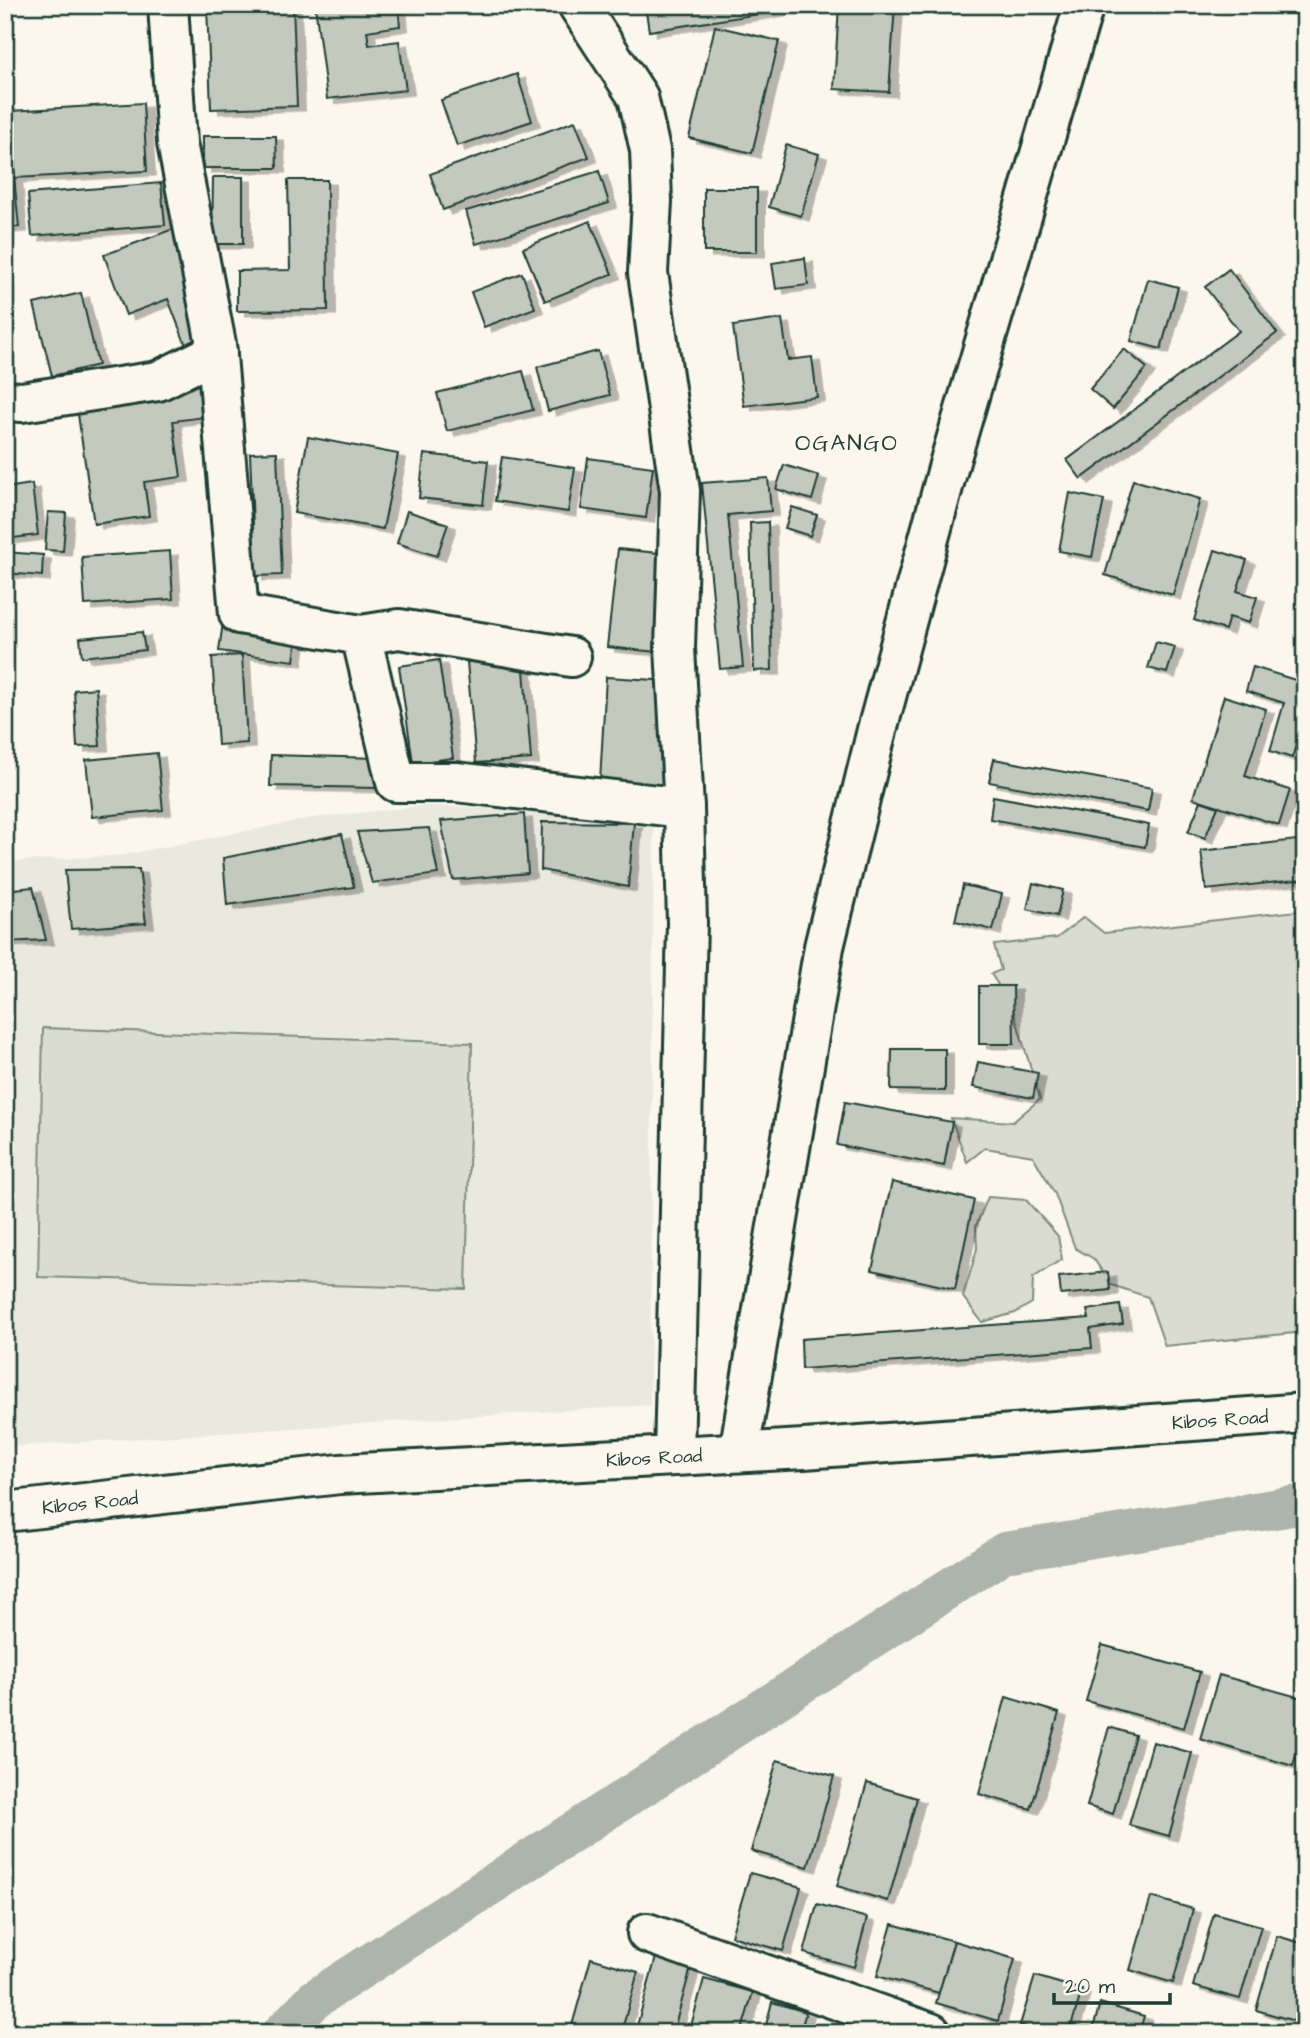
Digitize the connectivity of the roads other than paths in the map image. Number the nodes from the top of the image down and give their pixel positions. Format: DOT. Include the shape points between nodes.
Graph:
graph roads {
  1 [pos="168,5"];
  2 [pos="578,5"];
  3 [pos="1084,5"];
  4 [pos="217,352"];
  5 [pos="5,401"];
  6 [pos="361,635"];
  7 [pos="571,657"];
  8 [pos="684,808"];
  9 [pos="1305,1413"];
  10 [pos="739,1452"];
  11 [pos="674,1456"];
  12 [pos="5,1512"];
  13 [pos="647,1933"];
  14 [pos="931,2033"];
  1 -- 4 [label="street" via="177,143"];
  2 -- 8 [label="street" via="638,97 650,150 648,273 680,491 675,648"];
  3 -- 10 [label="street" via="950,461 824,947"];
  4 -- 5 [label="street" via="158,381"];
  4 -- 6 [label="street" via="239,614"];
  6 -- 7 [label="street" via="399,629"];
  6 -- 8 [label="street" via="396,782 456,782"];
  8 -- 11 [label="street" via="686,936"];
  9 -- 10 [label="street, Kibos Road"];
  10 -- 11 [label="street, Kibos Road"];
  11 -- 12 [label="street, Kibos Road" via="340,1474"];
  13 -- 14 [label="street"];
}
